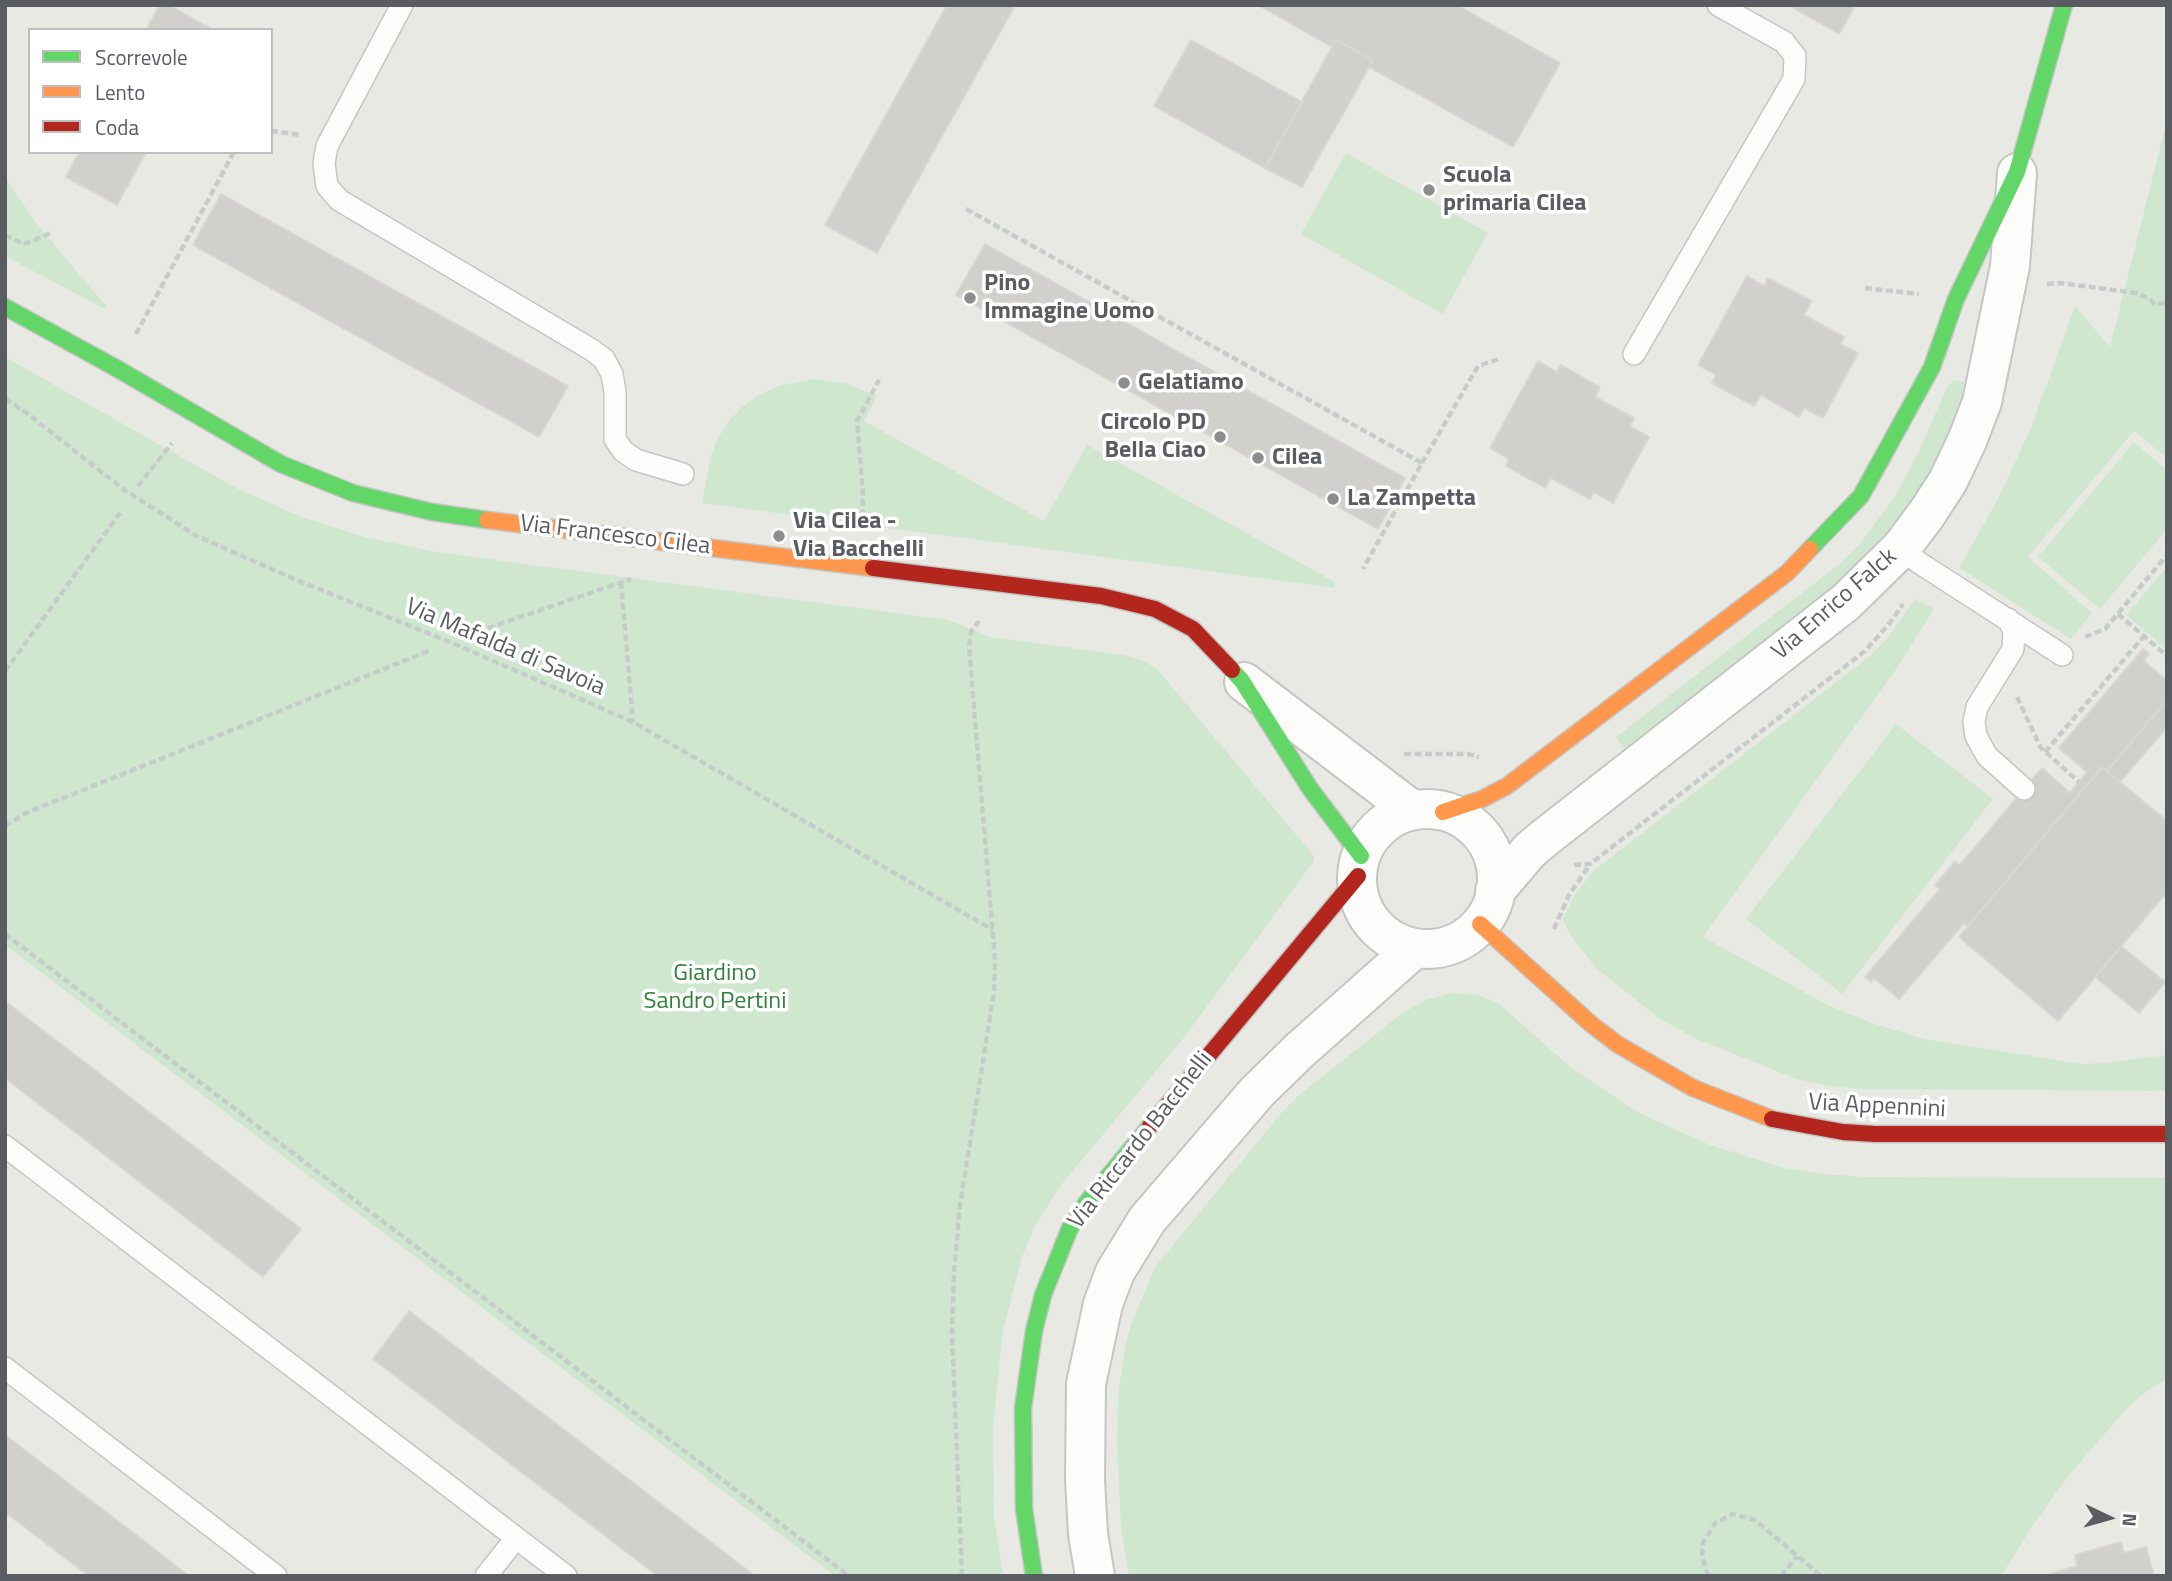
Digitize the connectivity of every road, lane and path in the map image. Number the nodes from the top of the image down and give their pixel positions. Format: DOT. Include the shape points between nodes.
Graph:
graph roads {
  1 [pos="402,5"];
  2 [pos="1718,5"];
  3 [pos="2064,5"];
  4 [pos="233,154"];
  5 [pos="2017,172"];
  6 [pos="967,209"];
  7 [pos="51,233"];
  8 [pos="5,235"];
  9 [pos="1865,288"];
  10 [pos="1923,295"];
  11 [pos="2167,302"];
  12 [pos="2155,305"];
  13 [pos="5,307"];
  14 [pos="135,334"];
  15 [pos="1634,354"];
  16 [pos="1499,359"];
  17 [pos="879,380"];
  18 [pos="5,399"];
  19 [pos="172,443"];
  20 [pos="1422,463"];
  21 [pos="683,474"];
  22 [pos="138,486"];
  23 [pos="120,513"];
  24 [pos="861,533"];
  25 [pos="1901,548"];
  26 [pos="2167,555"];
  27 [pos="1363,569"];
  28 [pos="636,576"];
  29 [pos="621,582"];
  30 [pos="2118,614"];
  31 [pos="987,616"];
  32 [pos="2008,619"];
  33 [pos="468,635"];
  34 [pos="2144,636"];
  35 [pos="431,650"];
  36 [pos="2062,655"];
  37 [pos="2167,656"];
  38 [pos="2009,659"];
  39 [pos="5,671"];
  40 [pos="1242,681"];
  41 [pos="633,722"];
  42 [pos="2045,752"];
  43 [pos="1401,754"];
  44 [pos="1487,761"];
  45 [pos="2079,782"];
  46 [pos="2024,789"];
  47 [pos="1427,811"];
  48 [pos="5,826"];
  49 [pos="1590,864"];
  50 [pos="1359,866"];
  51 [pos="1488,907"];
  52 [pos="1554,929"];
  53 [pos="994,931"];
  54 [pos="5,934"];
  55 [pos="1415,948"];
  56 [pos="2167,1134"];
  57 [pos="5,1146"];
  58 [pos="5,1368"];
  59 [pos="516,1538"];
  60 [pos="1797,1556"];
  61 [pos="276,1576"];
  62 [pos="486,1576"];
  63 [pos="566,1576"];
  64 [pos="849,1576"];
  65 [pos="962,1576"];
  66 [pos="1034,1576"];
  67 [pos="1095,1576"];
  68 [pos="1707,1576"];
  69 [pos="1781,1576"];
  70 [pos="1821,1576"];
  1 -- 21 [label="lane" via="327,146 327,186 339,200 604,359 615,393 615,439 623,451 636,460"];
  2 -- 15 [label="lane" via="1784,42 1795,56 1794,79"];
  3 -- 5 [label="street, Via Enrico Falck"];
  4 -- 14 [label="path"];
  5 -- 25 [label="street, Via Enrico Falck" via="2010,267 1982,402 1948,481"];
  5 -- 47 [label="street, Via Enrico Falck" via="1956,299 1932,367 1861,496 1787,573 1507,786 1482,799"];
  6 -- 20 [label="path"];
  7 -- 8 [label="path" via="24,244"];
  9 -- 10 [label="path"];
  11 -- 12 [label="path"];
  13 -- 40 [label="street, Via Francesco Cilea" via="281,464 353,493 475,519 1121,600 1182,622"];
  16 -- 20 [label="path" via="1478,366"];
  17 -- 24 [label="path" via="858,421"];
  18 -- 41 [label="path, Via Mafalda di Savoia" via="123,489 195,535"];
  19 -- 22 [label="path"];
  20 -- 27 [label="path"];
  23 -- 39 [label="path"];
  25 -- 32 [label="lane"];
  25 -- 51 [label="street, Via Enrico Falck" via="1846,602 1530,850"];
  26 -- 30 [label="path"];
  28 -- 29 [label="path"];
  29 -- 33 [label="path"];
  29 -- 41 [label="path"];
  30 -- 34 [label="path"];
  30 -- 36 [label="path" via="2101,632 2085,637"];
  31 -- 53 [label="path" via="975,625 969,647"];
  32 -- 36 [label="lane"];
  32 -- 38 [label="lane" via="2015,639"];
  34 -- 37 [label="path"];
  34 -- 42 [label="path"];
  35 -- 48 [label="path" via="26,813"];
  38 -- 42 [label="path" via="2012,686"];
  38 -- 46 [label="lane" via="1982,695 1974,722 1987,756"];
  40 -- 47 [label="street, Via Francesco Cilea"];
  40 -- 50 [label="street, Via Francesco Cilea"];
  41 -- 53 [label="path, Via Mafalda di Savoia"];
  42 -- 45 [label="path"];
  43 -- 44 [label="path" via="1468,754"];
  47 -- 50 [label="street" via="1381,827"];
  47 -- 51 [label="street" via="1467,822 1485,841 1495,865"];
  49 -- 52 [label="path"];
  50 -- 55 [label="street" via="1360,897 1371,921 1391,939"];
  50 -- 66 [label="street, Via Riccardo Bacchelli" via="1349,890 1070,1228 1043,1295 1023,1408 1024,1509"];
  51 -- 55 [label="street" via="1462,940"];
  51 -- 56 [label="street, Via Appennini" via="1591,1024 1693,1088 1752,1113 1843,1132"];
  53 -- 65 [label="path" via="993,992 954,1272 952,1335"];
  54 -- 64 [label="path"];
  55 -- 67 [label="street" via="1256,1092 1147,1220 1115,1272 1103,1304 1086,1384 1085,1480"];
  57 -- 59 [label="lane"];
  58 -- 61 [label="lane"];
  59 -- 62 [label="lane"];
  59 -- 63 [label="lane"];
  60 -- 68 [label="path" via="1755,1520 1733,1514 1715,1522 1703,1543"];
  60 -- 69 [label="path"];
  60 -- 70 [label="path"];
}
